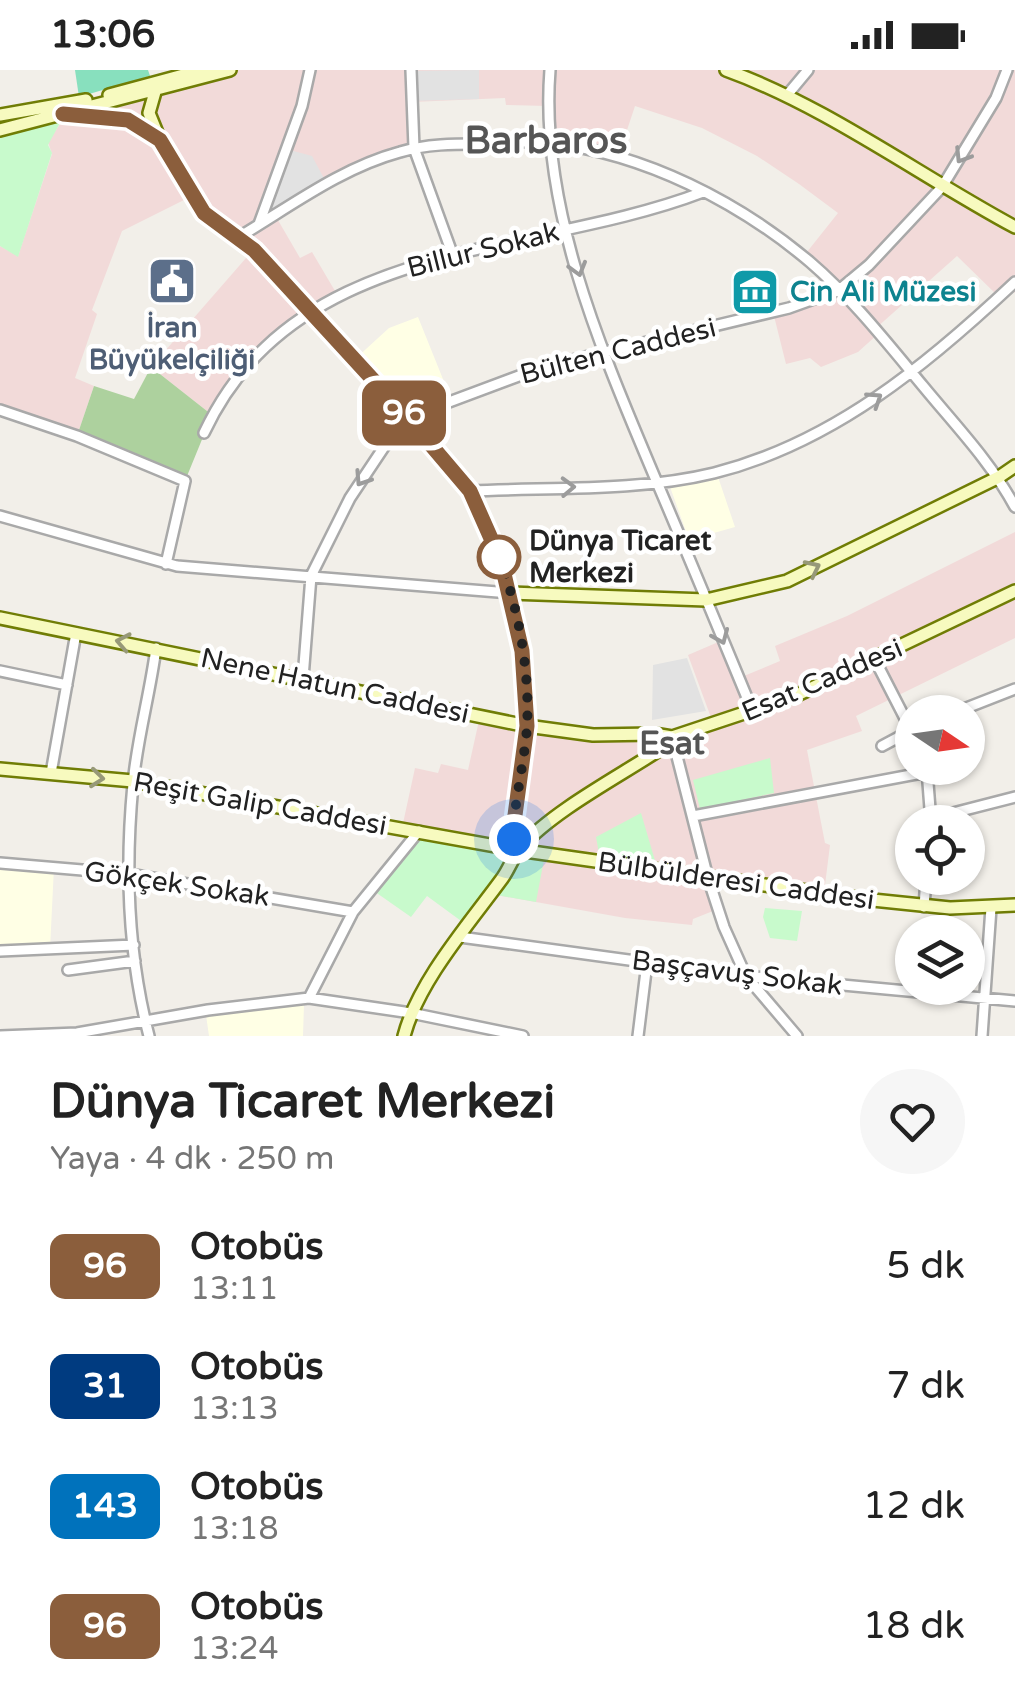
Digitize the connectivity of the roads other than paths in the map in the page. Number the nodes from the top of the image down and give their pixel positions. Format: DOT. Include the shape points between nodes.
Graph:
graph roads {
  1 [pos="202,70"];
  2 [pos="230,70"];
  3 [pos="310,70"];
  4 [pos="411,70"];
  5 [pos="550,70"];
  6 [pos="726,70"];
  7 [pos="808,70"];
  8 [pos="1008,70"];
  9 [pos="156,92"];
  10 [pos="788,94"];
  11 [pos="63,114"];
  12 [pos="0,115"];
  13 [pos="0,130"];
  14 [pos="160,140"];
  15 [pos="549,142"];
  16 [pos="414,148"];
  17 [pos="942,188"];
  18 [pos="703,192"];
  19 [pos="258,226"];
  20 [pos="1015,227"];
  21 [pos="566,228"];
  22 [pos="239,237"];
  23 [pos="452,253"];
  24 [pos="1015,282"];
  25 [pos="840,290"];
  26 [pos="309,312"];
  27 [pos="602,352"];
  28 [pos="913,374"];
  29 [pos="0,410"];
  30 [pos="408,418"];
  31 [pos="204,432"];
  32 [pos="1015,466"];
  33 [pos="999,478"];
  34 [pos="658,483"];
  35 [pos="470,491"];
  36 [pos="1015,507"];
  37 [pos="0,516"];
  38 [pos="166,564"];
  39 [pos="311,576"];
  40 [pos="1015,591"];
  41 [pos="510,593"];
  42 [pos="706,600"];
  43 [pos="0,618"];
  44 [pos="76,633"];
  45 [pos="156,648"];
  46 [pos="875,660"];
  47 [pos="0,672"];
  48 [pos="303,678"];
  49 [pos="67,686"];
  50 [pos="1015,690"];
  51 [pos="895,698"];
  52 [pos="985,701"];
  53 [pos="753,712"];
  54 [pos="527,726"];
  55 [pos="672,736"];
  56 [pos="895,739"];
  57 [pos="882,746"];
  58 [pos="0,769"];
  59 [pos="51,773"];
  60 [pos="895,776"];
  61 [pos="133,782"];
  62 [pos="1015,797"];
  63 [pos="983,805"];
  64 [pos="693,816"];
  65 [pos="419,831"];
  66 [pos="518,850"];
  67 [pos="0,864"];
  68 [pos="129,874"];
  69 [pos="708,878"];
  70 [pos="925,895"];
  71 [pos="1015,905"];
  72 [pos="924,906"];
  73 [pos="991,908"];
  74 [pos="353,912"];
  75 [pos="460,937"];
  76 [pos="134,945"];
  77 [pos="0,951"];
  78 [pos="135,961"];
  79 [pos="647,963"];
  80 [pos="68,970"];
  81 [pos="746,976"];
  82 [pos="985,987"];
  83 [pos="895,991"];
  84 [pos="309,998"];
  85 [pos="985,1000"];
  86 [pos="1015,1002"];
  87 [pos="984,1005"];
  88 [pos="412,1013"];
  89 [pos="145,1022"];
  90 [pos="0,1036"];
  91 [pos="36,1036"];
  92 [pos="148,1036"];
  93 [pos="404,1036"];
  94 [pos="523,1036"];
  95 [pos="638,1036"];
  96 [pos="798,1036"];
  97 [pos="982,1036"];
  1 -- 12 [label="main road"];
  2 -- 9 [label="main road"];
  3 -- 19 [label="street"];
  4 -- 16 [label="street"];
  5 -- 15 [label="street"];
  6 -- 10 [label="main road"];
  7 -- 10 [label="street"];
  8 -- 17 [label="street, Bülten Caddesi, one-way"];
  9 -- 11 [label="main road"];
  9 -- 14 [label="main road" via="149,113"];
  10 -- 17 [label="main road"];
  11 -- 13 [label="main road"];
  11 -- 14 [label="main road" via="128,120"];
  14 -- 22 [label="main road" via="204,213"];
  15 -- 16 [label="street"];
  15 -- 18 [label="street" via="636,162"];
  15 -- 21 [label="street"];
  16 -- 19 [label="street" via="338,177"];
  16 -- 23 [label="street"];
  17 -- 20 [label="main road"];
  17 -- 25 [label="street, Bülten Caddesi"];
  18 -- 21 [label="street, Billur Sokak"];
  18 -- 25 [label="street" via="808,260"];
  19 -- 22 [label="street"];
  21 -- 23 [label="street, Billur Sokak"];
  21 -- 27 [label="street, one-way"];
  22 -- 26 [label="main road"];
  23 -- 26 [label="street, Billur Sokak"];
  24 -- 28 [label="street"];
  25 -- 27 [label="street, Bülten Caddesi"];
  25 -- 28 [label="street"];
  26 -- 30 [label="main road"];
  26 -- 31 [label="street, Billur Sokak" via="243,373"];
  27 -- 30 [label="street, Bülten Caddesi" via="511,377"];
  27 -- 34 [label="street"];
  28 -- 33 [label="street"];
  34 -- 28 [label="street, one-way" via="768,455"];
  29 -- 38 [label="street" via="185,482"];
  30 -- 35 [label="main road"];
  30 -- 39 [label="street, one-way" via="350,498"];
  32 -- 33 [label="main road"];
  33 -- 36 [label="street"];
  42 -- 33 [label="main road, one-way" via="787,580"];
  35 -- 34 [label="street, one-way"];
  34 -- 42 [label="street"];
  35 -- 41 [label="main road"];
  37 -- 38 [label="street"];
  38 -- 39 [label="street"];
  39 -- 41 [label="street"];
  39 -- 48 [label="street"];
  40 -- 46 [label="main road, Esat Caddesi"];
  41 -- 42 [label="main road"];
  41 -- 54 [label="main road"];
  42 -- 53 [label="street, one-way"];
  43 -- 44 [label="main road, Nene Hatun Caddesi"];
  45 -- 44 [label="main road, Nene Hatun Caddesi, one-way"];
  44 -- 49 [label="street"];
  45 -- 48 [label="main road, Nene Hatun Caddesi"];
  45 -- 61 [label="street"];
  46 -- 51 [label="street"];
  46 -- 53 [label="main road, Esat Caddesi"];
  47 -- 49 [label="street"];
  48 -- 54 [label="main road, Nene Hatun Caddesi"];
  49 -- 59 [label="street"];
  50 -- 52 [label="street"];
  53 -- 55 [label="main road, Esat Caddesi"];
  54 -- 55 [label="main road, Nene Hatun Caddesi"];
  54 -- 66 [label="main road" via="513,830"];
  55 -- 64 [label="street"];
  55 -- 66 [label="main road, Esat Caddesi"];
  56 -- 57 [label="street"];
  58 -- 59 [label="main road, Reşit Galip Caddesi"];
  59 -- 61 [label="main road, Reşit Galip Caddesi, one-way"];
  60 -- 64 [label="street"];
  61 -- 65 [label="main road, Reşit Galip Caddesi"];
  61 -- 68 [label="street"];
  62 -- 63 [label="street"];
  64 -- 69 [label="street"];
  65 -- 66 [label="main road, Reşit Galip Caddesi"];
  65 -- 74 [label="street"];
  66 -- 69 [label="main road, Bülbülderesi Caddesi"];
  66 -- 75 [label="main road, Esat Caddesi"];
  67 -- 68 [label="street, Gökçek Sokak"];
  68 -- 74 [label="street, Gökçek Sokak"];
  68 -- 76 [label="street"];
  69 -- 72 [label="main road, Bülbülderesi Caddesi"];
  69 -- 81 [label="street"];
  70 -- 72 [label="street"];
  71 -- 73 [label="main road, Bülbülderesi Caddesi"];
  72 -- 73 [label="main road, Bülbülderesi Caddesi"];
  73 -- 82 [label="street"];
  74 -- 84 [label="street"];
  75 -- 79 [label="street, Başçavuş Sokak"];
  75 -- 88 [label="main road, Esat Caddesi"];
  76 -- 77 [label="street"];
  76 -- 78 [label="street"];
  78 -- 80 [label="street"];
  78 -- 89 [label="street"];
  79 -- 81 [label="street, Başçavuş Sokak"];
  79 -- 95 [label="street"];
  81 -- 83 [label="street, Başçavuş Sokak"];
  81 -- 96 [label="street"];
  84 -- 88 [label="street"];
  84 -- 89 [label="street"];
  85 -- 86 [label="street, Başçavuş Sokak"];
  87 -- 97 [label="street"];
  88 -- 93 [label="main road, Esat Caddesi"];
  88 -- 94 [label="street"];
  89 -- 91 [label="street"];
  89 -- 92 [label="street"];
  90 -- 91 [label="street"];
}
